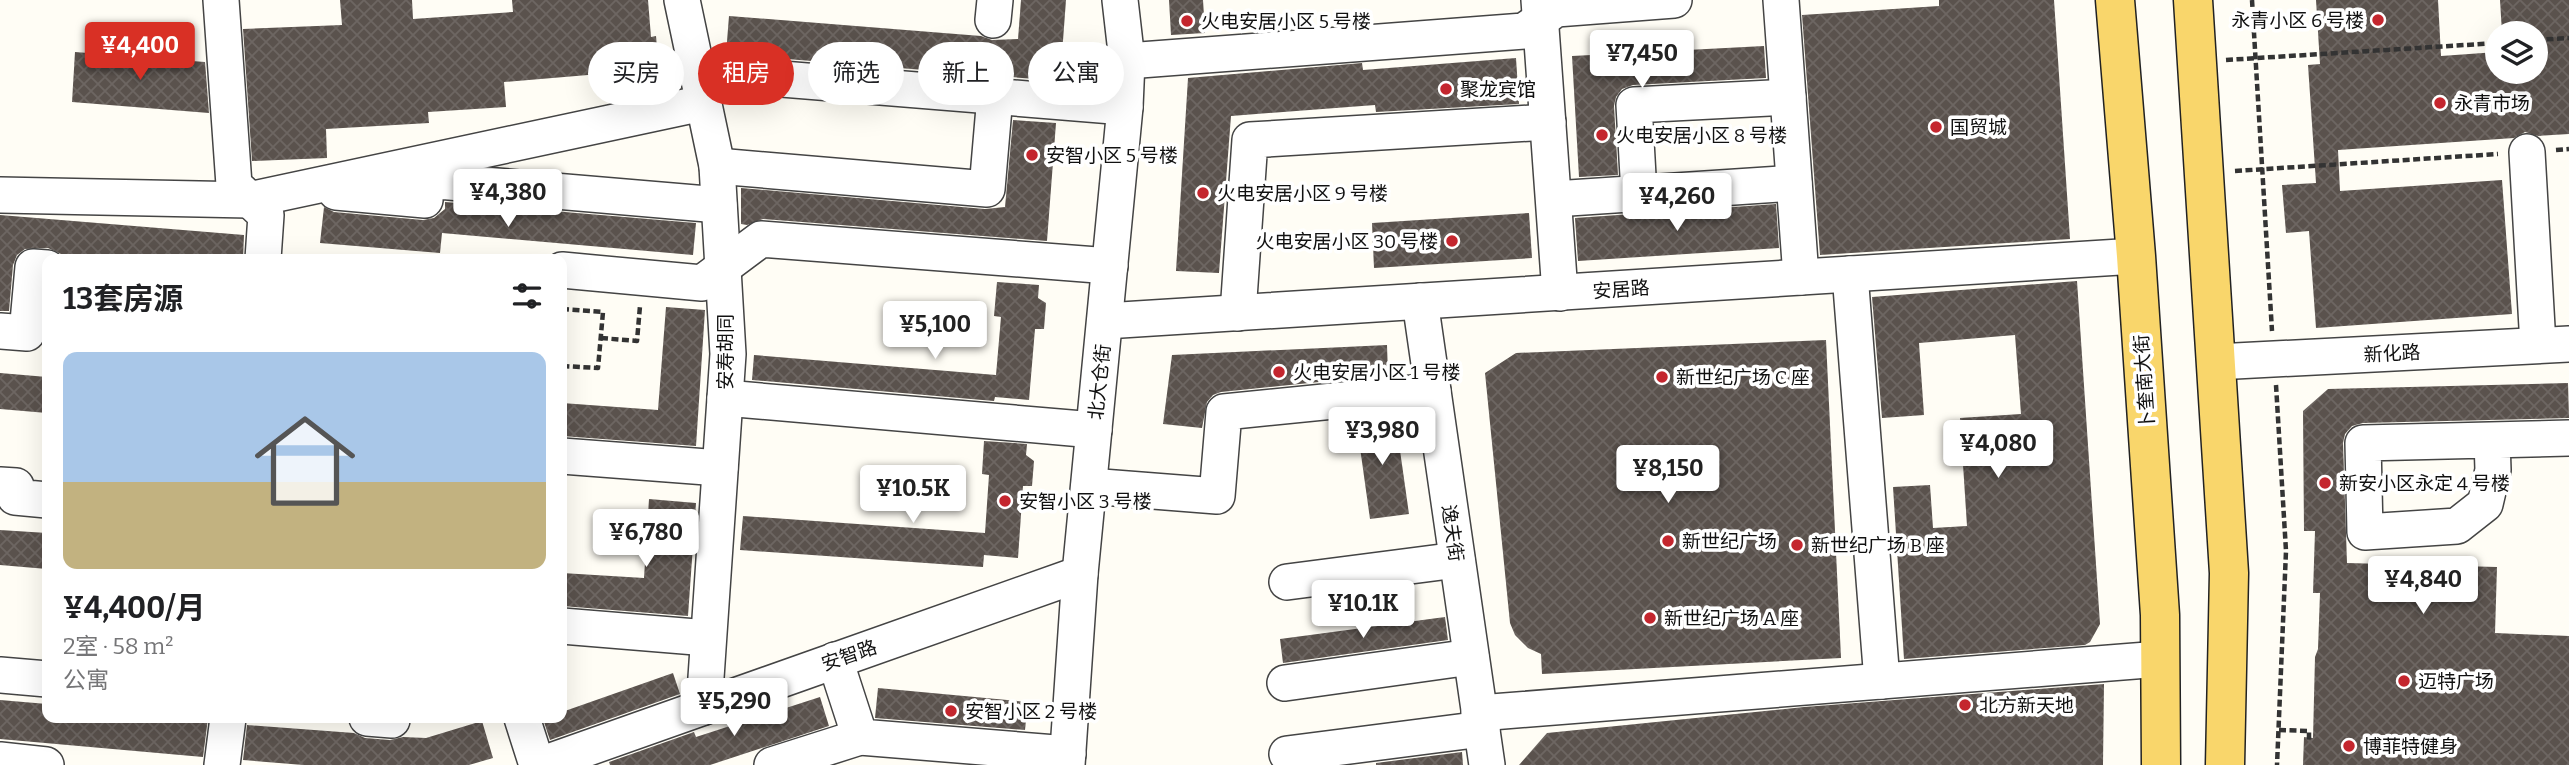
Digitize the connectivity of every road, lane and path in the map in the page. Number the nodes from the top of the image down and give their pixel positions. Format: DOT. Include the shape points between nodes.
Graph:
graph roads {
  1 [pos="221,0"];
  2 [pos="682,0"];
  3 [pos="1120,0"];
  4 [pos="1674,0"];
  5 [pos="1781,0"];
  6 [pos="2115,0"];
  7 [pos="2193,0"];
  8 [pos="2252,0"];
  9 [pos="1540,10"];
  10 [pos="2569,38"];
  11 [pos="2548,39"];
  12 [pos="2485,44"];
  13 [pos="2255,58"];
  14 [pos="1127,61"];
  15 [pos="2197,62"];
  16 [pos="698,78"];
  17 [pos="698,89"];
  18 [pos="794,91"];
  19 [pos="918,94"];
  20 [pos="1788,97"];
  21 [pos="1014,98"];
  22 [pos="704,105"];
  23 [pos="994,105"];
  24 [pos="1125,107"];
  25 [pos="1548,122"];
  26 [pos="2569,149"];
  27 [pos="2527,152"];
  28 [pos="717,166"];
  29 [pos="2262,169"];
  30 [pos="2204,173"];
  31 [pos="1794,183"];
  32 [pos="300,189"];
  33 [pos="1639,194"];
  34 [pos="0,195"];
  35 [pos="1554,199"];
  36 [pos="249,200"];
  37 [pos="719,205"];
  38 [pos="263,254"];
  39 [pos="2136,256"];
  40 [pos="723,267"];
  41 [pos="1110,267"];
  42 [pos="42,268"];
  43 [pos="567,270"];
  44 [pos="1850,274"];
  45 [pos="643,277"];
  46 [pos="1801,277"];
  47 [pos="1560,293"];
  48 [pos="1420,301"];
  49 [pos="567,309"];
  50 [pos="1238,313"];
  51 [pos="1105,321"];
  52 [pos="0,331"];
  53 [pos="601,338"];
  54 [pos="2553,345"];
  55 [pos="2274,359"];
  56 [pos="2216,362"];
  57 [pos="567,366"];
  58 [pos="1433,391"];
  59 [pos="725,398"];
  60 [pos="1094,430"];
  61 [pos="2569,438"];
  62 [pos="2492,440"];
  63 [pos="567,456"];
  64 [pos="720,468"];
  65 [pos="0,485"];
  66 [pos="1089,486"];
  67 [pos="42,500"];
  68 [pos="1457,560"];
  69 [pos="1080,574"];
  70 [pos="1287,582"];
  71 [pos="567,626"];
  72 [pos="708,638"];
  73 [pos="1471,657"];
  74 [pos="2160,659"];
  75 [pos="835,660"];
  76 [pos="0,675"];
  77 [pos="42,679"];
  78 [pos="1882,681"];
  79 [pos="1286,682"];
  80 [pos="704,707"];
  81 [pos="1480,720"];
  82 [pos="227,723"];
  83 [pos="524,723"];
  84 [pos="2279,730"];
  85 [pos="860,737"];
  86 [pos="2309,742"];
  87 [pos="1287,754"];
  88 [pos="959,755"];
  89 [pos="808,759"];
  90 [pos="1067,759"];
  91 [pos="0,760"];
  92 [pos="46,765"];
  93 [pos="222,765"];
  94 [pos="539,765"];
  95 [pos="772,765"];
  96 [pos="1487,765"];
  97 [pos="2161,765"];
  98 [pos="2225,765"];
  99 [pos="2277,765"];
  1 -- 36 [label="street" via="234,185"];
  2 -- 16 [label="street, 安寿胡同"];
  3 -- 14 [label="street, 北大仓街"];
  4 -- 9 [label="street"];
  5 -- 20 [label="street"];
  6 -- 39 [label="main road, 卜奎南大街"];
  7 -- 15 [label="main road"];
  8 -- 13 [label="path"];
  9 -- 14 [label="street" via="1524,32"];
  9 -- 25 [label="street"];
  10 -- 11 [label="path"];
  12 -- 13 [label="path"];
  13 -- 15 [label="path"];
  13 -- 29 [label="path"];
  14 -- 24 [label="street, 北大仓街"];
  15 -- 30 [label="main road"];
  17 -- 32 [label="street"];
  18 -- 19 [label="street"];
  20 -- 31 [label="street"];
  20 -- 33 [label="street" via="1634,105"];
  21 -- 24 [label="street"];
  22 -- 28 [label="street, 安寿胡同"];
  23 -- 28 [label="street" via="987,189"];
  24 -- 41 [label="street, 北大仓街"];
  25 -- 35 [label="street"];
  25 -- 50 [label="street" via="1250,140"];
  26 -- 27 [label="path"];
  27 -- 29 [label="path"];
  27 -- 54 [label="street"];
  28 -- 37 [label="street, 安寿胡同"];
  29 -- 30 [label="path"];
  29 -- 55 [label="path"];
  30 -- 56 [label="main road"];
  31 -- 33 [label="street"];
  31 -- 46 [label="street"];
  32 -- 36 [label="street"];
  32 -- 37 [label="street" via="425,200 426,180"];
  33 -- 35 [label="street"];
  34 -- 36 [label="street"];
  35 -- 47 [label="street"];
  36 -- 38 [label="street" via="266,215"];
  37 -- 40 [label="street, 安寿胡同"];
  39 -- 44 [label="street, 安居路"];
  39 -- 74 [label="main road, 卜奎南大街"];
  40 -- 41 [label="street" via="761,239"];
  40 -- 45 [label="street" via="702,283"];
  40 -- 59 [label="street, 安寿胡同" via="728,354"];
  41 -- 51 [label="street, 北大仓街"];
  42 -- 52 [label="street" via="33,267 27,333"];
  43 -- 45 [label="street"];
  44 -- 46 [label="street, 安居路"];
  44 -- 78 [label="street"];
  45 -- 53 [label="path" via="637,341"];
  46 -- 47 [label="street, 安居路"];
  47 -- 48 [label="street, 安居路"];
  48 -- 50 [label="street, 安居路"];
  48 -- 58 [label="street, 逸夫街"];
  49 -- 53 [label="path" via="603,312"];
  50 -- 51 [label="street, 安居路"];
  51 -- 60 [label="street, 北大仓街"];
  53 -- 57 [label="path" via="598,368"];
  54 -- 55 [label="street, 新化路"];
  55 -- 56 [label="street, 新化路"];
  55 -- 84 [label="path" via="2286,551"];
  56 -- 98 [label="main road" via="2229,573"];
  58 -- 66 [label="street" via="1224,412 1217,496"];
  58 -- 68 [label="street, 逸夫街"];
  59 -- 60 [label="street"];
  59 -- 64 [label="street, 安寿胡同"];
  60 -- 66 [label="street, 北大仓街"];
  61 -- 62 [label="street"];
  63 -- 64 [label="street"];
  64 -- 72 [label="street, 安寿胡同"];
  65 -- 67 [label="street" via="16,486 15,497"];
  66 -- 69 [label="street, 北大仓街"];
  68 -- 70 [label="street"];
  68 -- 73 [label="street, 逸夫街"];
  69 -- 75 [label="street, 安智路"];
  69 -- 90 [label="street, 北大仓街"];
  71 -- 72 [label="street"];
  72 -- 80 [label="street, 安寿胡同"];
  73 -- 79 [label="street"];
  73 -- 81 [label="street, 逸夫街"];
  74 -- 78 [label="street"];
  74 -- 97 [label="main road, 卜奎南大街"];
  75 -- 80 [label="street, 安智路"];
  75 -- 85 [label="street"];
  76 -- 77 [label="street"];
  78 -- 81 [label="street"];
  80 -- 94 [label="street, 安智路"];
  81 -- 87 [label="street"];
  81 -- 96 [label="street, 逸夫街"];
  82 -- 93 [label="street"];
  83 -- 94 [label="street"];
  84 -- 86 [label="path" via="2309,732"];
  84 -- 99 [label="path"];
  85 -- 88 [label="street"];
  85 -- 89 [label="street"];
  88 -- 90 [label="street"];
  89 -- 95 [label="street"];
  91 -- 92 [label="street"];
}
